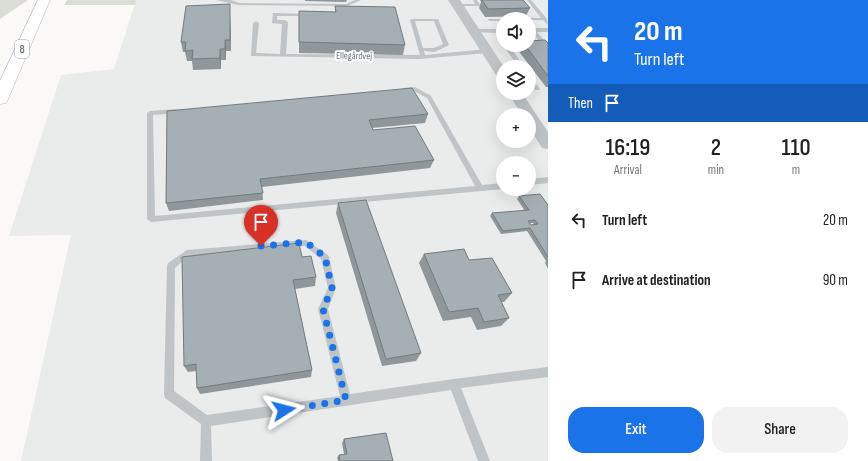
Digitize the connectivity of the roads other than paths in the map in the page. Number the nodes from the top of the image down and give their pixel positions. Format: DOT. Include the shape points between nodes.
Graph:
graph roads {
  1 [pos="44,0"];
  2 [pos="218,0"];
  3 [pos="359,0"];
  4 [pos="474,0"];
  5 [pos="529,0"];
  6 [pos="456,3"];
  7 [pos="300,5"];
  8 [pos="300,15"];
  9 [pos="314,15"];
  10 [pos="490,20"];
  11 [pos="496,20"];
  12 [pos="536,20"];
  13 [pos="546,21"];
  14 [pos="256,23"];
  15 [pos="496,30"];
  16 [pos="536,30"];
  17 [pos="548,30"];
  18 [pos="474,31"];
  19 [pos="536,36"];
  20 [pos="421,49"];
  21 [pos="548,49"];
  22 [pos="487,51"];
  23 [pos="283,55"];
  24 [pos="423,56"];
  25 [pos="496,62"];
  26 [pos="399,91"];
  27 [pos="0,98"];
  28 [pos="520,100"];
  29 [pos="182,110"];
  30 [pos="548,144"];
  31 [pos="548,180"];
  32 [pos="536,181"];
  33 [pos="496,187"];
  34 [pos="480,188"];
  35 [pos="548,372"];
  36 [pos="454,384"];
  37 [pos="346,400"];
  38 [pos="206,421"];
  39 [pos="206,461"];
  40 [pos="484,461"];
  1 -- 27 [label="highway, 8"];
  2 -- 7 [label="lane" via="239,4"];
  3 -- 7 [label="lane" via="347,5"];
  4 -- 6 [label="lane" via="478,5"];
  5 -- 13 [label="lane"];
  6 -- 18 [label="street"];
  7 -- 8 [label="lane"];
  8 -- 9 [label="lane"];
  8 -- 23 [label="lane" via="275,14 274,22 285,22"];
  10 -- 11 [label="lane"];
  12 -- 13 [label="lane"];
  14 -- 23 [label="lane, Ellegårdvej" via="253,55"];
  15 -- 18 [label="lane"];
  16 -- 17 [label="lane"];
  18 -- 22 [label="street"];
  19 -- 21 [label="lane"];
  20 -- 20 [label="lane" via="412,20 436,20 446,45 435,50"];
  20 -- 24 [label="lane"];
  22 -- 24 [label="lane, Ellegårdvej"];
  22 -- 25 [label="street"];
  23 -- 24 [label="lane, Ellegårdvej"];
  26 -- 34 [label="lane" via="415,89 429,97"];
  28 -- 30 [label="street"];
  29 -- 34 [label="lane" via="150,113 150,219"];
  31 -- 32 [label="lane"];
  33 -- 34 [label="lane"];
  35 -- 36 [label="lane"];
  36 -- 37 [label="lane"];
  36 -- 40 [label="lane"];
  37 -- 38 [label="lane"];
  37 -- 38 [label="lane" via="323,309 332,288 325,257 306,242 187,253 171,266 169,394"];
  38 -- 39 [label="lane"];
}
